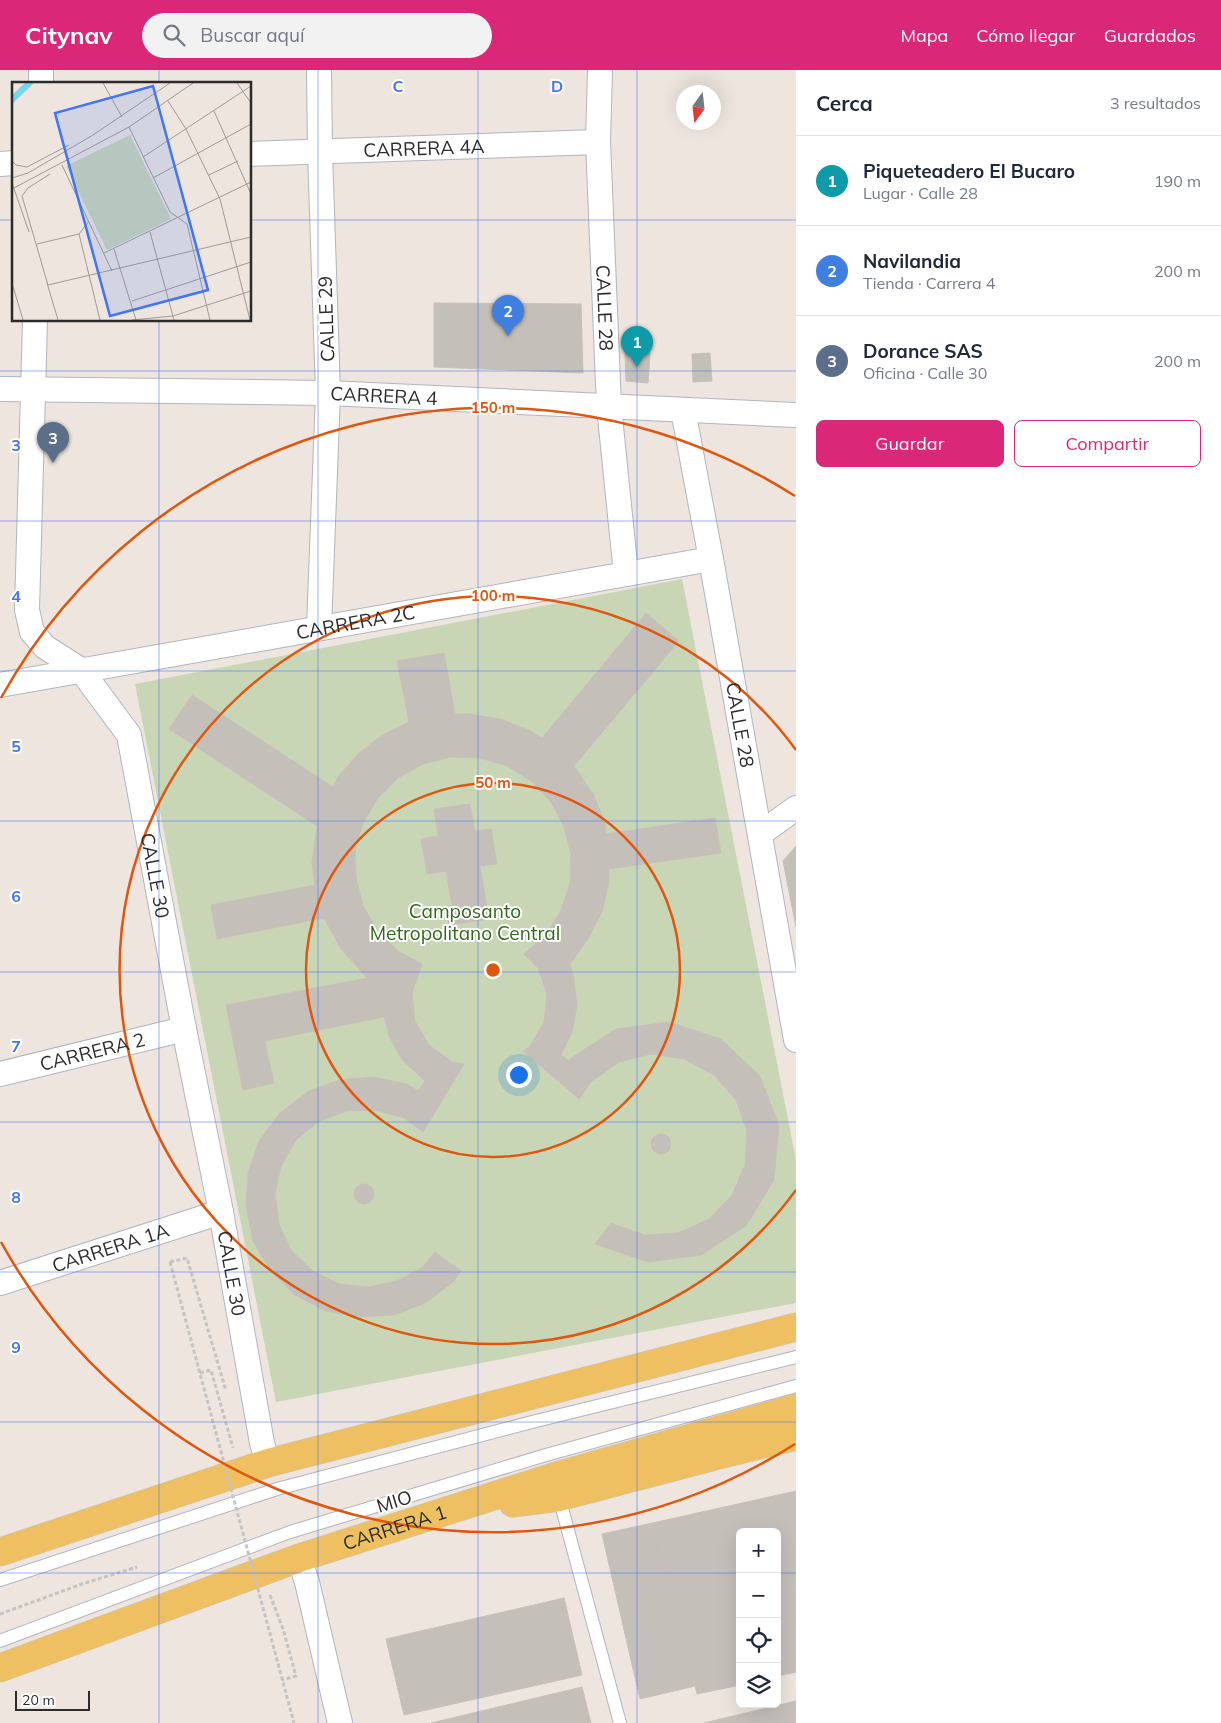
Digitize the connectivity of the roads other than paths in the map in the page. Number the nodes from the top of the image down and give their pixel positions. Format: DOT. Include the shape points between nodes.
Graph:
graph roads {
  1 [pos="320,70"];
  2 [pos="600,70"];
  3 [pos="598,142"];
  4 [pos="320,152"];
  5 [pos="251,154"];
  6 [pos="35,321"];
  7 [pos="0,389"];
  8 [pos="32,390"];
  9 [pos="328,394"];
  10 [pos="610,407"];
  11 [pos="683,410"];
  12 [pos="796,416"];
  13 [pos="711,559"];
  14 [pos="626,574"];
  15 [pos="319,628"];
  16 [pos="81,670"];
  17 [pos="0,686"];
  18 [pos="796,808"];
  19 [pos="760,834"];
  20 [pos="184,1030"];
  21 [pos="796,1040"];
  22 [pos="0,1074"];
  23 [pos="221,1212"];
  24 [pos="0,1282"];
  25 [pos="796,1327"];
  26 [pos="796,1357"];
  27 [pos="796,1386"];
  28 [pos="796,1408"];
  29 [pos="796,1436"];
  30 [pos="268,1463"];
  31 [pos="559,1498"];
  32 [pos="444,1511"];
  33 [pos="0,1552"];
  34 [pos="299,1558"];
  35 [pos="0,1580"];
  36 [pos="0,1641"];
  37 [pos="0,1668"];
  38 [pos="340,1723"];
  39 [pos="620,1723"];
  1 -- 4 [label="street, CALLE 29"];
  2 -- 3 [label="street, CALLE 28"];
  3 -- 4 [label="street, CARRERA 4A"];
  3 -- 10 [label="street, CALLE 28"];
  4 -- 5 [label="street, CARRERA 4A"];
  4 -- 9 [label="street, CALLE 29"];
  6 -- 8 [label="street, CALLE 30"];
  7 -- 8 [label="street, CARRERA 4"];
  8 -- 9 [label="street, CARRERA 4"];
  8 -- 16 [label="street, CALLE 30" via="27,610 32,632 39,640"];
  9 -- 10 [label="street, CARRERA 4"];
  9 -- 15 [label="street, CALLE 29"];
  10 -- 11 [label="street, CARRERA 4"];
  10 -- 14 [label="street, CALLE 28"];
  11 -- 12 [label="street, CARRERA 4"];
  11 -- 13 [label="street, CALLE 28"];
  13 -- 14 [label="street, CARRERA 2C"];
  13 -- 19 [label="street, CALLE 28"];
  14 -- 15 [label="street, CARRERA 2C"];
  15 -- 16 [label="street, CARRERA 2C"];
  16 -- 17 [label="street, CARRERA 2C"];
  16 -- 20 [label="street, CALLE 30" via="129,735"];
  18 -- 19 [label="street"];
  19 -- 21 [label="street, CALLE 28"];
  20 -- 22 [label="street, CARRERA 2"];
  20 -- 23 [label="street, CALLE 30"];
  23 -- 24 [label="street, CARRERA 1A"];
  23 -- 30 [label="street, CALLE 30"];
  25 -- 30 [label="main road"];
  26 -- 35 [label="lane" via="276,1488"];
  27 -- 36 [label="lane, MIO" via="546,1454 290,1532"];
  28 -- 32 [label="main road, CARRERA 1"];
  29 -- 31 [label="main road"];
  30 -- 33 [label="main road"];
  31 -- 32 [label="main road"];
  31 -- 39 [label="lane"];
  32 -- 34 [label="main road, CARRERA 1"];
  34 -- 37 [label="main road, CARRERA 1"];
  34 -- 38 [label="street"];
}
